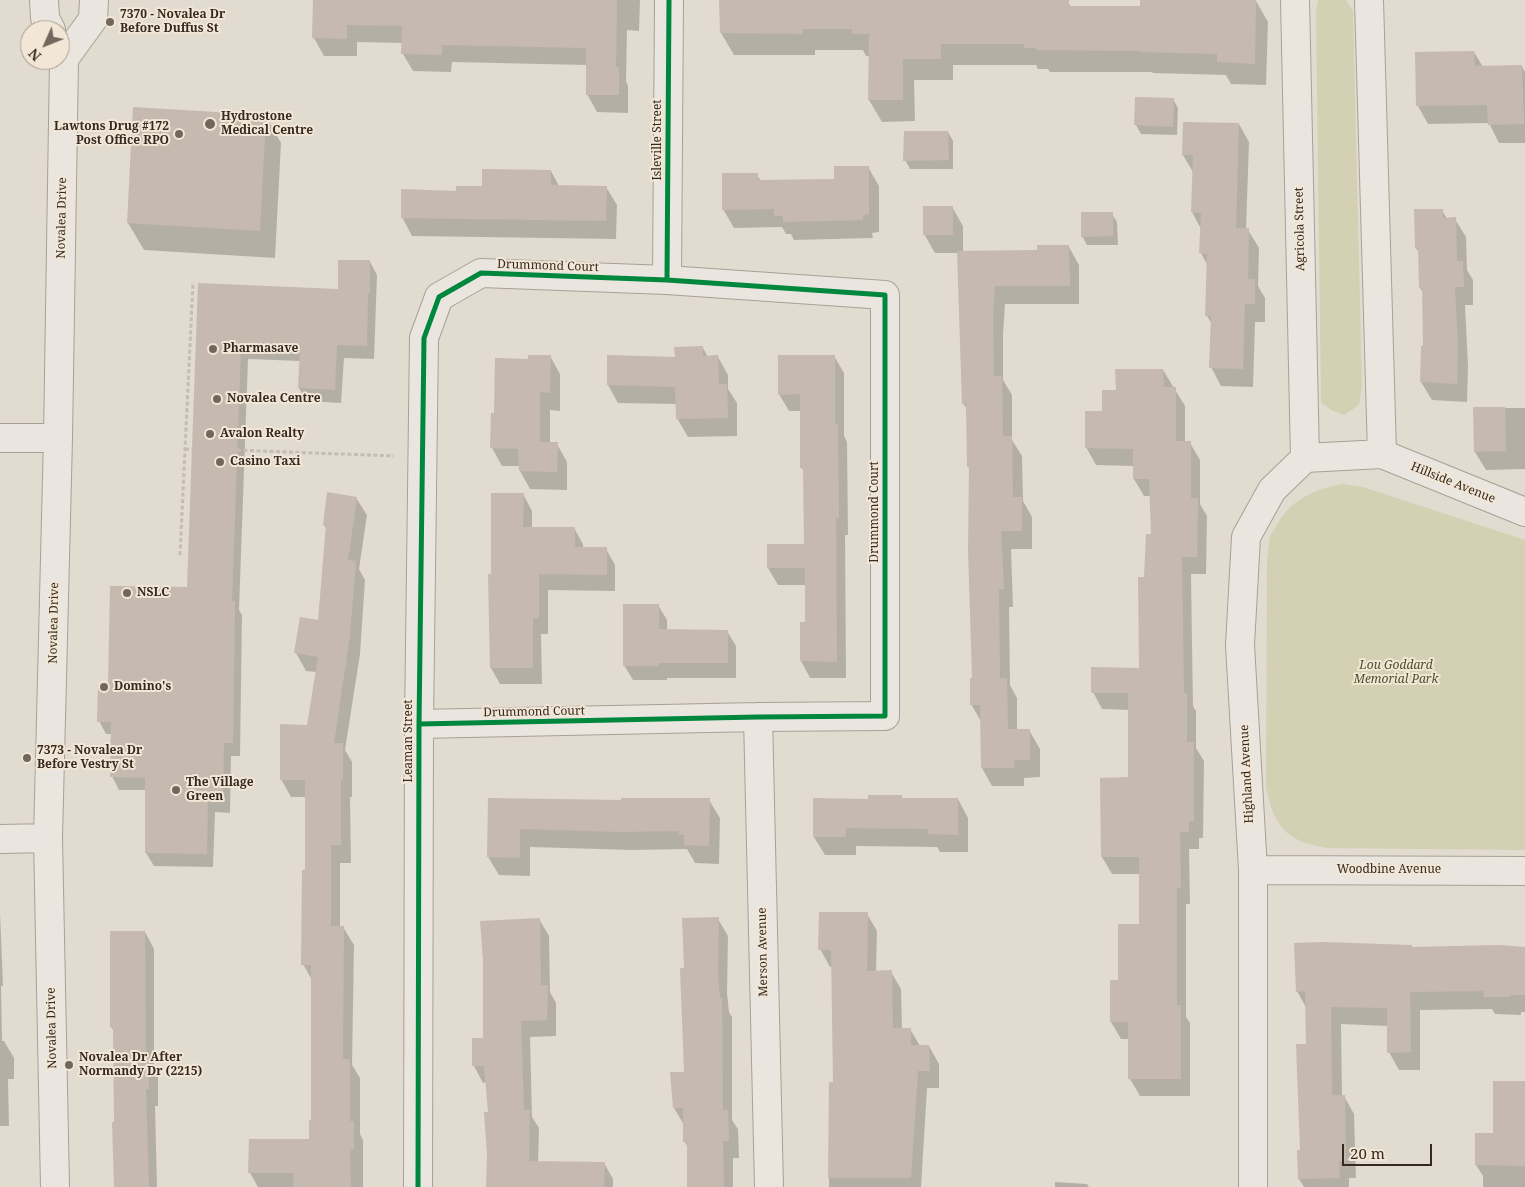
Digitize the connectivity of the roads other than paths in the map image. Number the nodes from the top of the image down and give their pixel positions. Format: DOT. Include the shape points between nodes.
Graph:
graph roads {
  1 [pos="44,0"];
  2 [pos="94,0"];
  3 [pos="669,0"];
  4 [pos="1295,0"];
  5 [pos="1369,0"];
  6 [pos="46,20"];
  7 [pos="70,45"];
  8 [pos="62,70"];
  9 [pos="667,280"];
  10 [pos="439,297"];
  11 [pos="0,438"];
  12 [pos="58,438"];
  13 [pos="1382,454"];
  14 [pos="1306,458"];
  15 [pos="1525,512"];
  16 [pos="758,717"];
  17 [pos="418,724"];
  18 [pos="48,838"];
  19 [pos="0,839"];
  20 [pos="1253,870"];
  21 [pos="1525,871"];
  22 [pos="55,1187"];
  23 [pos="418,1187"];
  24 [pos="769,1187"];
  25 [pos="1253,1187"];
  1 -- 6 [label="street"];
  2 -- 7 [label="street, Novalea Drive" via="94,19"];
  3 -- 9 [label="street, Isleville Street"];
  4 -- 14 [label="street, Agricola Street"];
  5 -- 13 [label="street"];
  8 -- 12 [label="street, Novalea Drive"];
  9 -- 10 [label="street, Drummond Court" via="481,273"];
  9 -- 16 [label="street, Drummond Court" via="885,295 885,716"];
  10 -- 17 [label="street, Leaman Street" via="424,338"];
  11 -- 12 [label="street"];
  12 -- 18 [label="street, Novalea Drive"];
  13 -- 14 [label="street"];
  13 -- 15 [label="street, Hillside Avenue"];
  14 -- 20 [label="street, Highland Avenue" via="1272,490 1246,537 1240,645"];
  16 -- 17 [label="street, Drummond Court"];
  16 -- 24 [label="street, Merson Avenue"];
  17 -- 23 [label="street, Leaman Street"];
  18 -- 19 [label="street"];
  18 -- 22 [label="street, Novalea Drive"];
  20 -- 21 [label="street, Woodbine Avenue"];
  20 -- 25 [label="street, Highland Avenue"];
}
